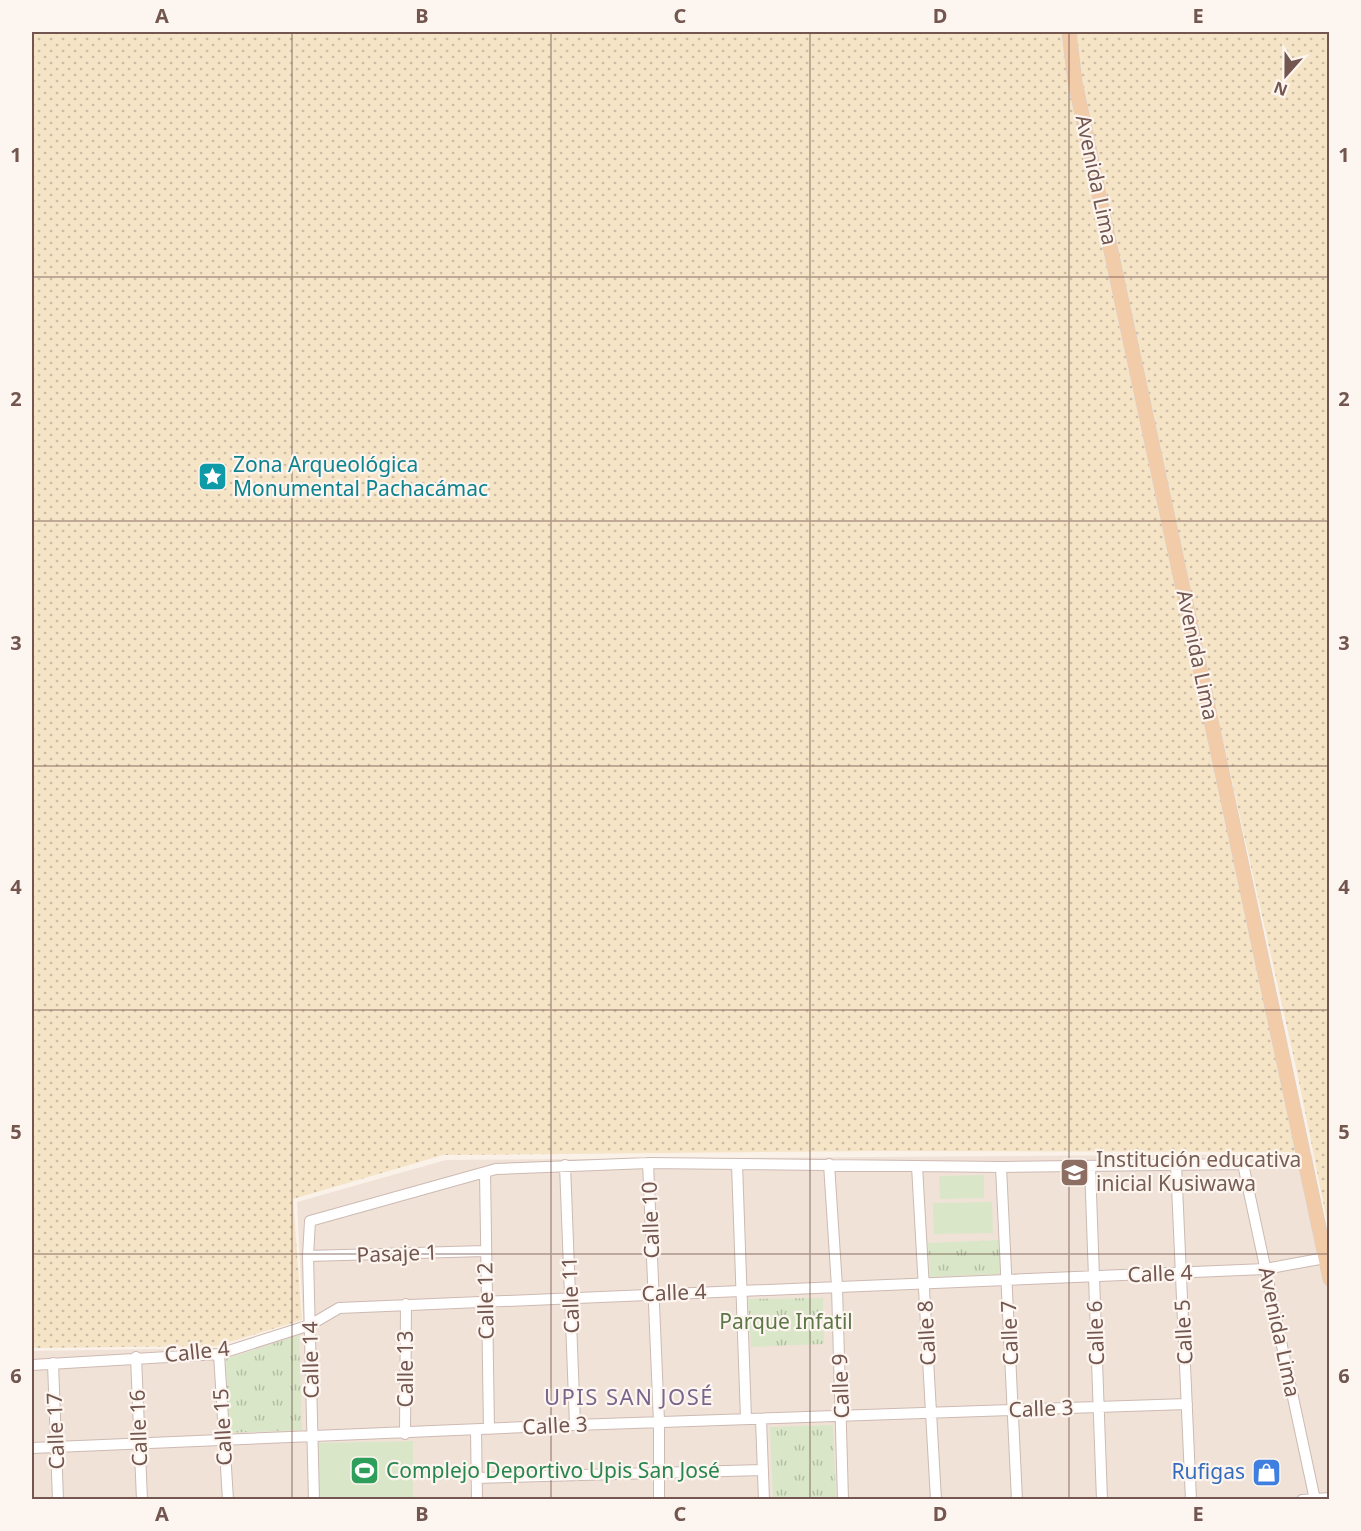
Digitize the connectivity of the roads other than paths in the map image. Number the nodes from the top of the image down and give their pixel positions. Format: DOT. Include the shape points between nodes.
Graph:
graph roads {
  1 [pos="1069,32"];
  2 [pos="648,1163"];
  3 [pos="737,1164"];
  4 [pos="830,1164"];
  5 [pos="1176,1164"];
  6 [pos="565,1166"];
  7 [pos="917,1166"];
  8 [pos="1090,1166"];
  9 [pos="1002,1167"];
  10 [pos="485,1172"];
  11 [pos="485,1251"];
  12 [pos="308,1256"];
  13 [pos="1325,1258"];
  14 [pos="1265,1269"];
  15 [pos="1181,1274"];
  16 [pos="1094,1277"];
  17 [pos="1329,1279"];
  18 [pos="1008,1280"];
  19 [pos="924,1283"];
  20 [pos="837,1287"];
  21 [pos="742,1291"];
  22 [pos="654,1294"];
  23 [pos="571,1298"];
  24 [pos="487,1302"];
  25 [pos="406,1304"];
  26 [pos="310,1325"];
  27 [pos="219,1354"];
  28 [pos="136,1357"];
  29 [pos="53,1363"];
  30 [pos="32,1365"];
  31 [pos="1187,1404"];
  32 [pos="1099,1407"];
  33 [pos="1013,1410"];
  34 [pos="932,1414"];
  35 [pos="842,1416"];
  36 [pos="746,1419"];
  37 [pos="761,1419"];
  38 [pos="659,1422"];
  39 [pos="575,1425"];
  40 [pos="489,1429"];
  41 [pos="476,1430"];
  42 [pos="405,1434"];
  43 [pos="312,1437"];
  44 [pos="224,1441"];
  45 [pos="140,1444"];
  46 [pos="56,1447"];
  47 [pos="32,1448"];
  48 [pos="763,1470"];
  49 [pos="659,1473"];
  50 [pos="477,1478"];
  51 [pos="1329,1498"];
  52 [pos="1315,1499"];
  53 [pos="58,1500"];
  54 [pos="142,1500"];
  55 [pos="228,1500"];
  56 [pos="314,1500"];
  57 [pos="477,1500"];
  58 [pos="659,1500"];
  59 [pos="764,1500"];
  60 [pos="843,1500"];
  61 [pos="936,1500"];
  62 [pos="1017,1500"];
  63 [pos="1102,1500"];
  64 [pos="1191,1500"];
  65 [pos="1302,1500"];
  1 -- 13 [label="main road, Avenida Lima" via="1077,94"];
  2 -- 3 [label="street"];
  2 -- 6 [label="street"];
  2 -- 22 [label="street, Calle 10"];
  3 -- 4 [label="street"];
  3 -- 21 [label="street"];
  4 -- 7 [label="street"];
  4 -- 20 [label="street, Calle 9"];
  5 -- 8 [label="street"];
  5 -- 14 [label="street, Avenida Lima" via="1244,1164"];
  5 -- 15 [label="street, Calle 5"];
  6 -- 10 [label="street"];
  6 -- 23 [label="street, Calle 11"];
  7 -- 9 [label="street"];
  7 -- 19 [label="street, Calle 8"];
  8 -- 9 [label="street"];
  8 -- 16 [label="street, Calle 6"];
  9 -- 18 [label="street, Calle 7"];
  10 -- 11 [label="street, Calle 12"];
  10 -- 12 [label="street, Calle 14" via="310,1221"];
  11 -- 12 [label="street, Pasaje 1"];
  11 -- 24 [label="street, Calle 12"];
  12 -- 26 [label="street, Calle 14"];
  13 -- 14 [label="street, Calle 4"];
  13 -- 17 [label="main road, Avenida Lima"];
  14 -- 15 [label="street, Calle 4"];
  14 -- 52 [label="street, Avenida Lima"];
  15 -- 16 [label="street, Calle 4"];
  15 -- 31 [label="street, Calle 5"];
  16 -- 18 [label="street, Calle 4"];
  16 -- 32 [label="street, Calle 6"];
  18 -- 19 [label="street, Calle 4"];
  18 -- 33 [label="street, Calle 7"];
  19 -- 20 [label="street, Calle 4"];
  19 -- 34 [label="street, Calle 8"];
  20 -- 21 [label="street, Calle 4"];
  20 -- 35 [label="street, Calle 9"];
  21 -- 22 [label="street, Calle 4"];
  21 -- 36 [label="street"];
  22 -- 23 [label="street, Calle 4"];
  22 -- 38 [label="street, Calle 10"];
  23 -- 24 [label="street, Calle 4"];
  23 -- 39 [label="street, Calle 11"];
  24 -- 25 [label="street, Calle 4"];
  24 -- 40 [label="street, Calle 12"];
  25 -- 26 [label="street, Calle 4" via="339,1308"];
  25 -- 42 [label="street, Calle 13"];
  26 -- 27 [label="street, Calle 4"];
  26 -- 43 [label="street, Calle 14"];
  27 -- 28 [label="street, Calle 4"];
  27 -- 44 [label="street, Calle 15"];
  28 -- 29 [label="street, Calle 4"];
  28 -- 45 [label="street, Calle 16"];
  29 -- 30 [label="street, Calle 4"];
  29 -- 46 [label="street, Calle 17"];
  31 -- 32 [label="street, Calle 3"];
  31 -- 64 [label="street, Calle 5"];
  32 -- 33 [label="street, Calle 3"];
  32 -- 63 [label="street, Calle 6"];
  33 -- 34 [label="street, Calle 3"];
  33 -- 62 [label="street, Calle 7"];
  34 -- 35 [label="street, Calle 3"];
  34 -- 61 [label="street, Calle 8"];
  35 -- 37 [label="street, Calle 3"];
  35 -- 60 [label="street, Calle 9"];
  36 -- 37 [label="street, Calle 3"];
  36 -- 38 [label="street, Calle 3"];
  37 -- 48 [label="street"];
  38 -- 39 [label="street, Calle 3"];
  38 -- 49 [label="street, Calle 10"];
  39 -- 40 [label="street, Calle 3"];
  40 -- 41 [label="street, Calle 3"];
  41 -- 42 [label="street, Calle 3"];
  41 -- 50 [label="street"];
  42 -- 43 [label="street, Calle 3"];
  43 -- 44 [label="street, Calle 3"];
  43 -- 56 [label="street, Calle 14"];
  44 -- 45 [label="street, Calle 3"];
  44 -- 55 [label="street, Calle 15"];
  45 -- 46 [label="street, Calle 3"];
  45 -- 54 [label="street, Calle 16"];
  46 -- 47 [label="street, Calle 3"];
  46 -- 53 [label="street, Calle 17"];
  48 -- 49 [label="street"];
  48 -- 59 [label="street"];
  49 -- 50 [label="street"];
  49 -- 58 [label="street, Calle 10"];
  50 -- 57 [label="street"];
  51 -- 52 [label="street"];
  52 -- 65 [label="street"];
}
